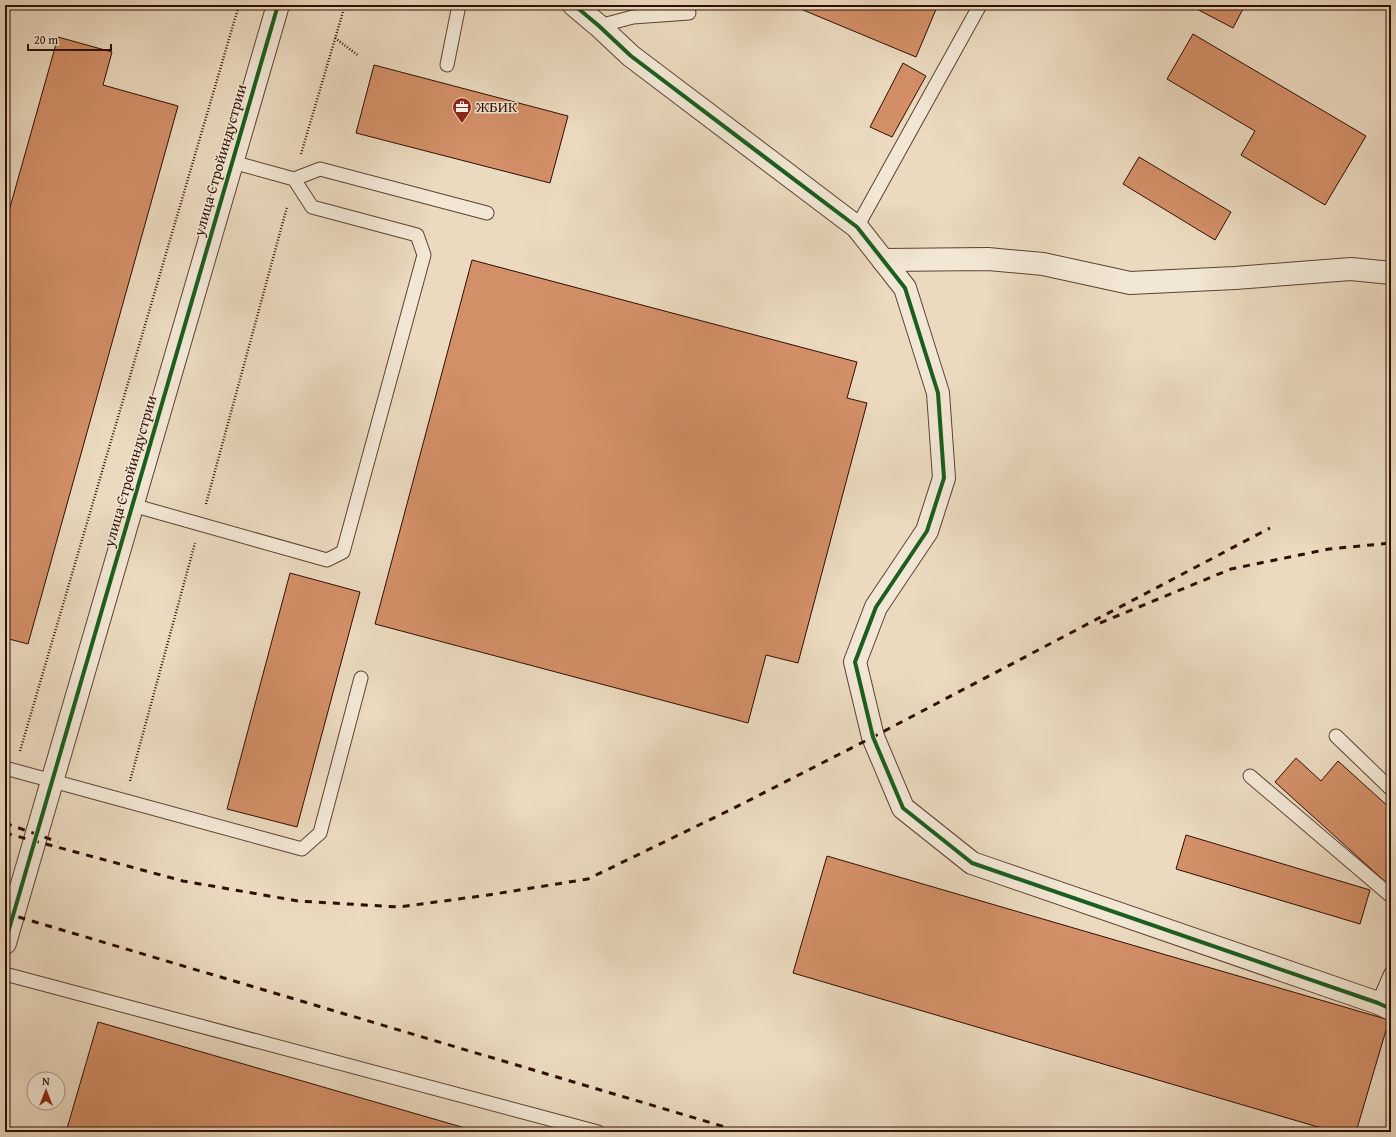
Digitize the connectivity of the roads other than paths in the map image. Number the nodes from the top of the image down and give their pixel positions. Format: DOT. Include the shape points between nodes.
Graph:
graph roads {
  1 [pos="278,5"];
  2 [pos="459,5"];
  3 [pos="574,5"];
  4 [pos="980,5"];
  5 [pos="689,12"];
  6 [pos="599,26"];
  7 [pos="447,64"];
  8 [pos="232,162"];
  9 [pos="294,179"];
  10 [pos="487,213"];
  11 [pos="857,227"];
  12 [pos="883,260"];
  13 [pos="1391,273"];
  14 [pos="132,505"];
  15 [pos="361,678"];
  16 [pos="1336,736"];
  17 [pos="10,769"];
  18 [pos="1250,776"];
  19 [pos="51,781"];
  20 [pos="1391,789"];
  21 [pos="1391,896"];
  22 [pos="5,943"];
  23 [pos="1391,973"];
  24 [pos="5,974"];
  25 [pos="1384,1006"];
  26 [pos="598,1132"];
  1 -- 8 [label="street, улица Стройиндустрии"];
  2 -- 7 [label="lane"];
  3 -- 6 [label="street"];
  4 -- 11 [label="lane"];
  5 -- 6 [label="lane" via="633,17"];
  6 -- 11 [label="street" via="631,56"];
  8 -- 9 [label="lane"];
  8 -- 14 [label="street, улица Стройиндустрии"];
  9 -- 10 [label="lane" via="320,169"];
  9 -- 14 [label="lane" via="312,207 417,235 424,255 343,552 327,560"];
  11 -- 12 [label="street"];
  12 -- 13 [label="street" via="996,260 1043,264 1130,283 1350,270"];
  12 -- 25 [label="street" via="905,288 938,393 944,478 927,532 876,607 855,662 872,737 903,808 972,863"];
  14 -- 19 [label="street, улица Стройиндустрии"];
  15 -- 19 [label="lane" via="320,833 302,849"];
  16 -- 20 [label="lane"];
  17 -- 19 [label="lane"];
  18 -- 21 [label="lane"];
  19 -- 22 [label="street, улица Стройиндустрии"];
  23 -- 25 [label="lane"];
  24 -- 26 [label="lane"];
}
